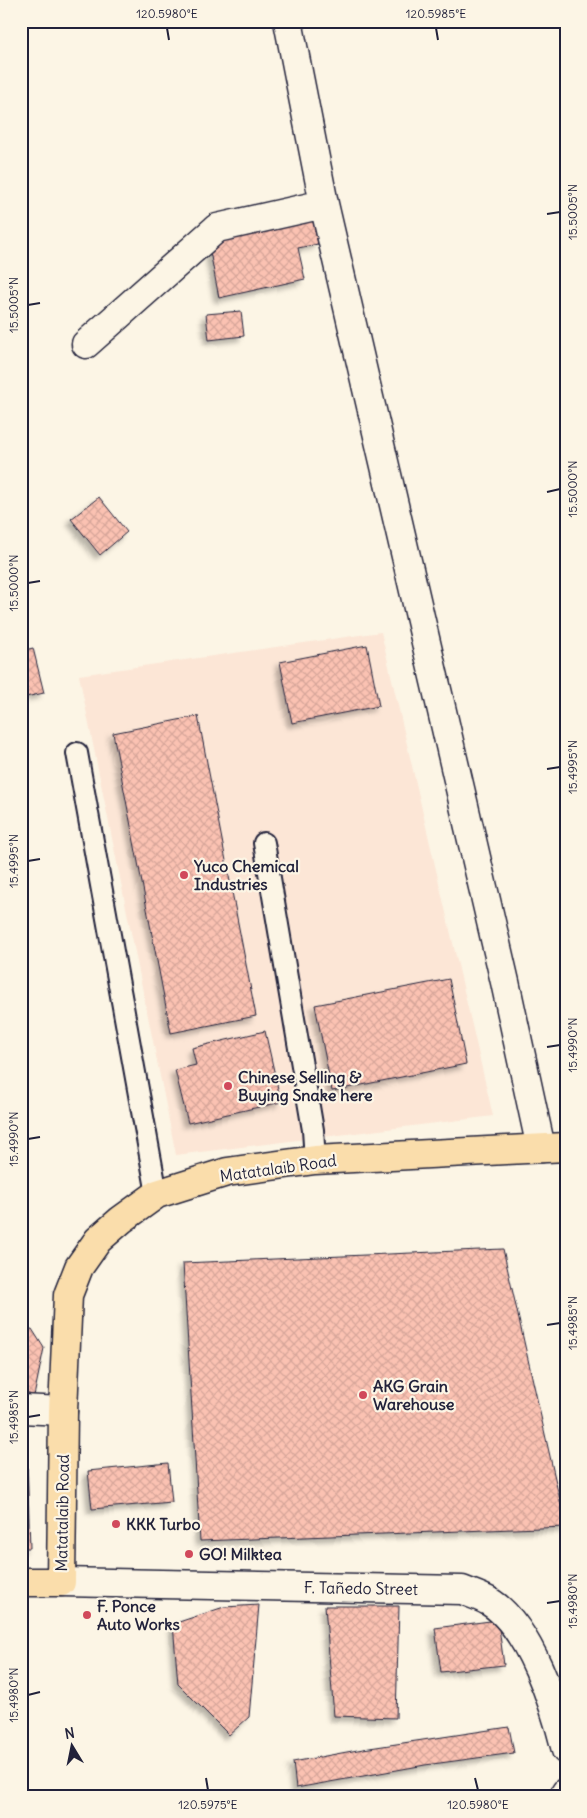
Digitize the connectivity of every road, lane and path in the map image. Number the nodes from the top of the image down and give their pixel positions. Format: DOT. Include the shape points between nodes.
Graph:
graph roads {
  1 [pos="288,21"];
  2 [pos="324,204"];
  3 [pos="86,344"];
  4 [pos="77,754"];
  5 [pos="264,843"];
  6 [pos="553,1148"];
  7 [pos="315,1160"];
  8 [pos="157,1194"];
  9 [pos="21,1409"];
  10 [pos="63,1410"];
  11 [pos="21,1582"];
  12 [pos="62,1582"];
  13 [pos="566,1750"];
  14 [pos="566,1792"];
  15 [pos="563,1797"];
  1 -- 2 [label="street"];
  2 -- 3 [label="street" via="217,228"];
  2 -- 6 [label="street" via="505,982"];
  4 -- 8 [label="lane"];
  5 -- 7 [label="lane" via="313,1130"];
  6 -- 7 [label="main road, Matatalaib Road"];
  7 -- 8 [label="main road, Matatalaib Road" via="227,1172"];
  8 -- 10 [label="main road, Matatalaib Road" via="98,1240 79,1266 68,1294"];
  9 -- 10 [label="street"];
  10 -- 12 [label="main road, Matatalaib Road"];
  11 -- 12 [label="main road, Matatalaib Road"];
  12 -- 13 [label="street, F. Tañedo Street" via="462,1590 491,1603 516,1629 539,1668"];
  14 -- 15 [label="street"];
}
